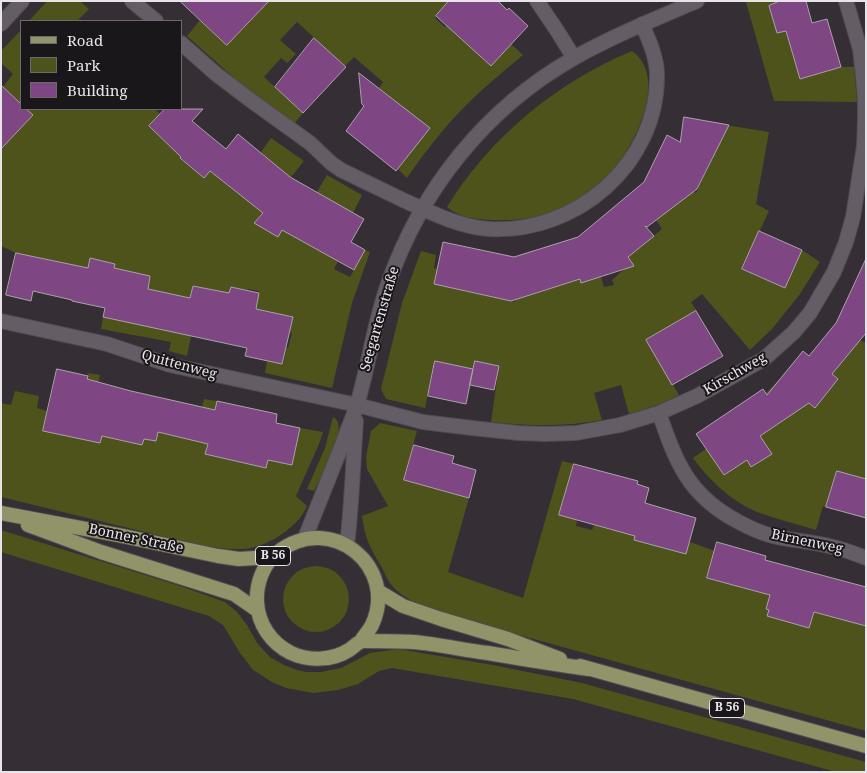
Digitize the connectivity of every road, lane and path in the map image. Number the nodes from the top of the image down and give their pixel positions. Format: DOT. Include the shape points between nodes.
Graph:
graph roads {
  1 [pos="22,1"];
  2 [pos="132,1"];
  3 [pos="537,1"];
  4 [pos="697,1"];
  5 [pos="846,1"];
  6 [pos="155,20"];
  7 [pos="1,24"];
  8 [pos="642,24"];
  9 [pos="182,44"];
  10 [pos="574,58"];
  11 [pos="865,76"];
  12 [pos="422,209"];
  13 [pos="1,320"];
  14 [pos="357,405"];
  15 [pos="659,413"];
  16 [pos="1,514"];
  17 [pos="305,538"];
  18 [pos="347,545"];
  19 [pos="272,557"];
  20 [pos="866,558"];
  21 [pos="378,591"];
  22 [pos="257,610"];
  23 [pos="361,641"];
  24 [pos="589,670"];
  25 [pos="866,746"];
  1 -- 7 [label="street"];
  2 -- 6 [label="street"];
  3 -- 10 [label="street"];
  4 -- 8 [label="street, Seegartenstraße"];
  5 -- 11 [label="street, Kirschweg"];
  8 -- 10 [label="street, Seegartenstraße"];
  8 -- 12 [label="street" via="657,74 650,123 637,152 609,185 579,208 562,216 542,224 508,229 464,224"];
  9 -- 12 [label="street" via="341,170"];
  10 -- 12 [label="street, Seegartenstraße" via="501,110 443,176"];
  11 -- 15 [label="street, Kirschweg" via="864,146 853,217 834,272 823,292 794,332 764,359"];
  12 -- 14 [label="street, Seegartenstraße" via="387,285"];
  13 -- 14 [label="street, Quittenweg" via="107,344 170,365"];
  14 -- 15 [label="street, Kirschweg" via="424,422 545,434 597,430"];
  14 -- 17 [label="street, Seegartenstraße"];
  14 -- 18 [label="street, Seegartenstraße"];
  15 -- 20 [label="street, Birnenweg" via="689,482 708,502 746,526 771,536 832,546"];
  16 -- 19 [label="main road, Bonner Straße / B 56" via="218,556 239,559"];
  16 -- 22 [label="main road, Bonner Straße / B 56" via="101,552 228,592"];
  17 -- 18 [label="main road, B 56" via="334,540"];
  17 -- 19 [label="main road, B 56" via="287,545"];
  18 -- 21 [label="main road, B 56" via="362,557"];
  19 -- 22 [label="main road, B 56" via="256,591"];
  21 -- 23 [label="main road, B 56" via="377,609"];
  21 -- 24 [label="main road, B 56" via="403,606 508,639"];
  22 -- 23 [label="main road, B 56" via="268,635 278,645 302,658 334,657"];
  23 -- 24 [label="main road, B 56" via="413,642"];
  24 -- 25 [label="main road, B 56"];
}
